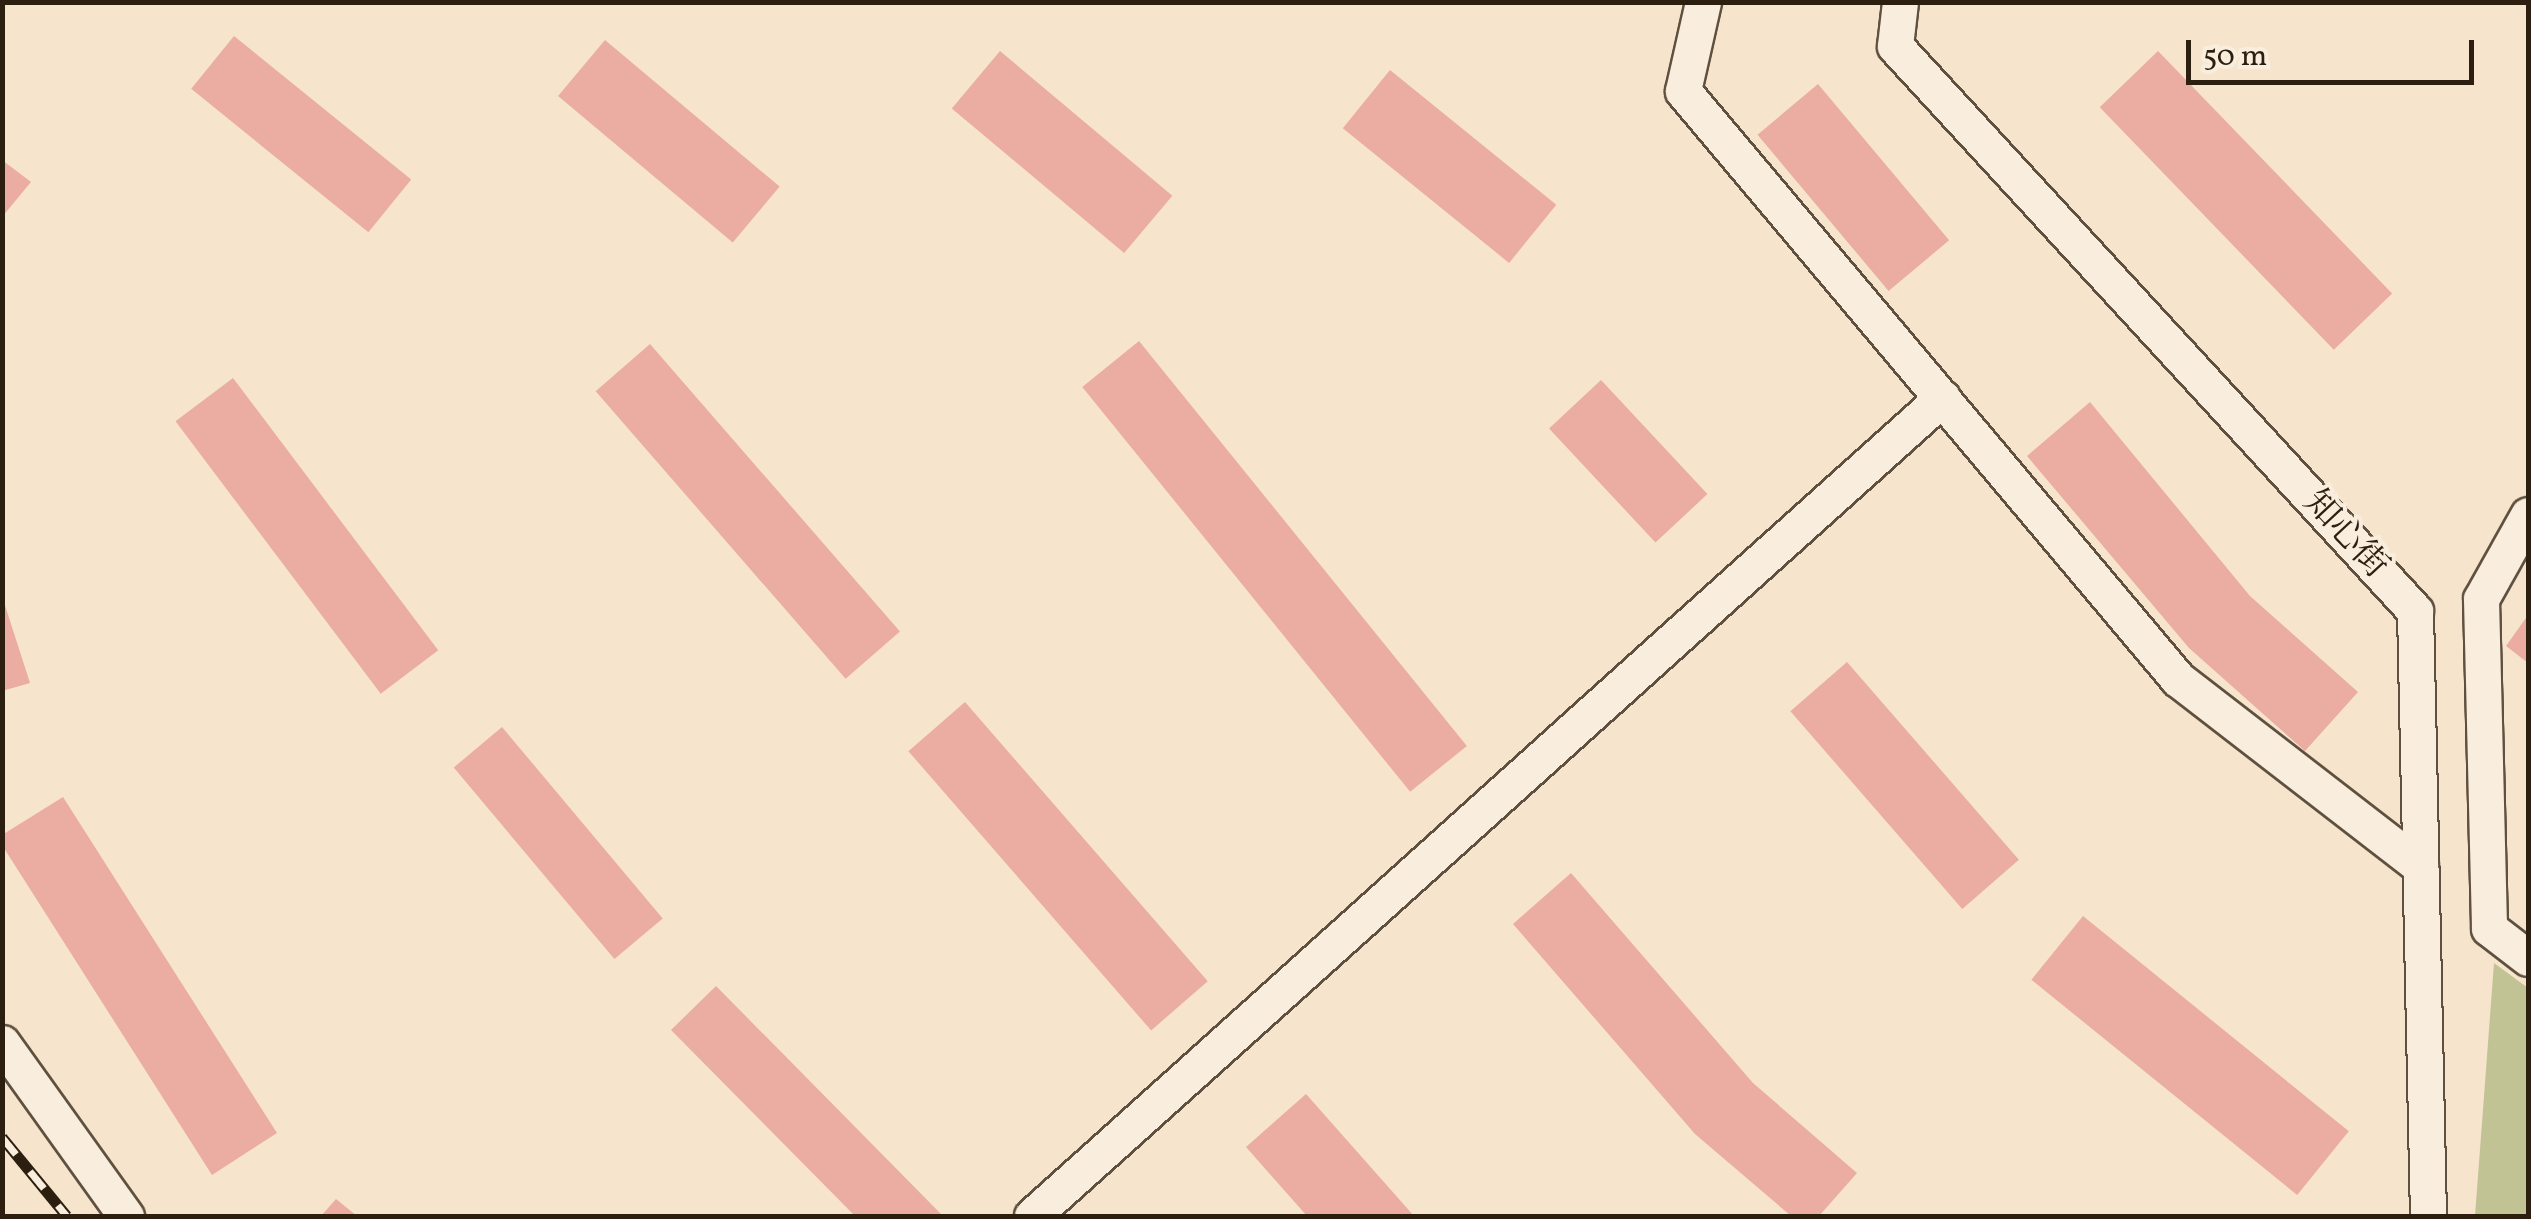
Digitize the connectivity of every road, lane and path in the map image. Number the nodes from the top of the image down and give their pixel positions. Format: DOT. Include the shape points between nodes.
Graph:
graph roads {
  1 [pos="1703,2"];
  2 [pos="1900,2"];
  3 [pos="1942,398"];
  4 [pos="2528,515"];
  5 [pos="2420,866"];
  6 [pos="2528,958"];
  7 [pos="2,1042"];
  8 [pos="126,1216"];
  9 [pos="1032,1216"];
  10 [pos="2428,1216"];
  1 -- 3 [label="street" via="1684,90"];
  2 -- 5 [label="street, 知心街" via="1895,46 2415,611"];
  3 -- 5 [label="street" via="2178,679"];
  3 -- 9 [label="street"];
  4 -- 6 [label="street" via="2480,600 2489,928"];
  5 -- 10 [label="street, 知心街"];
  7 -- 8 [label="street"];
}
